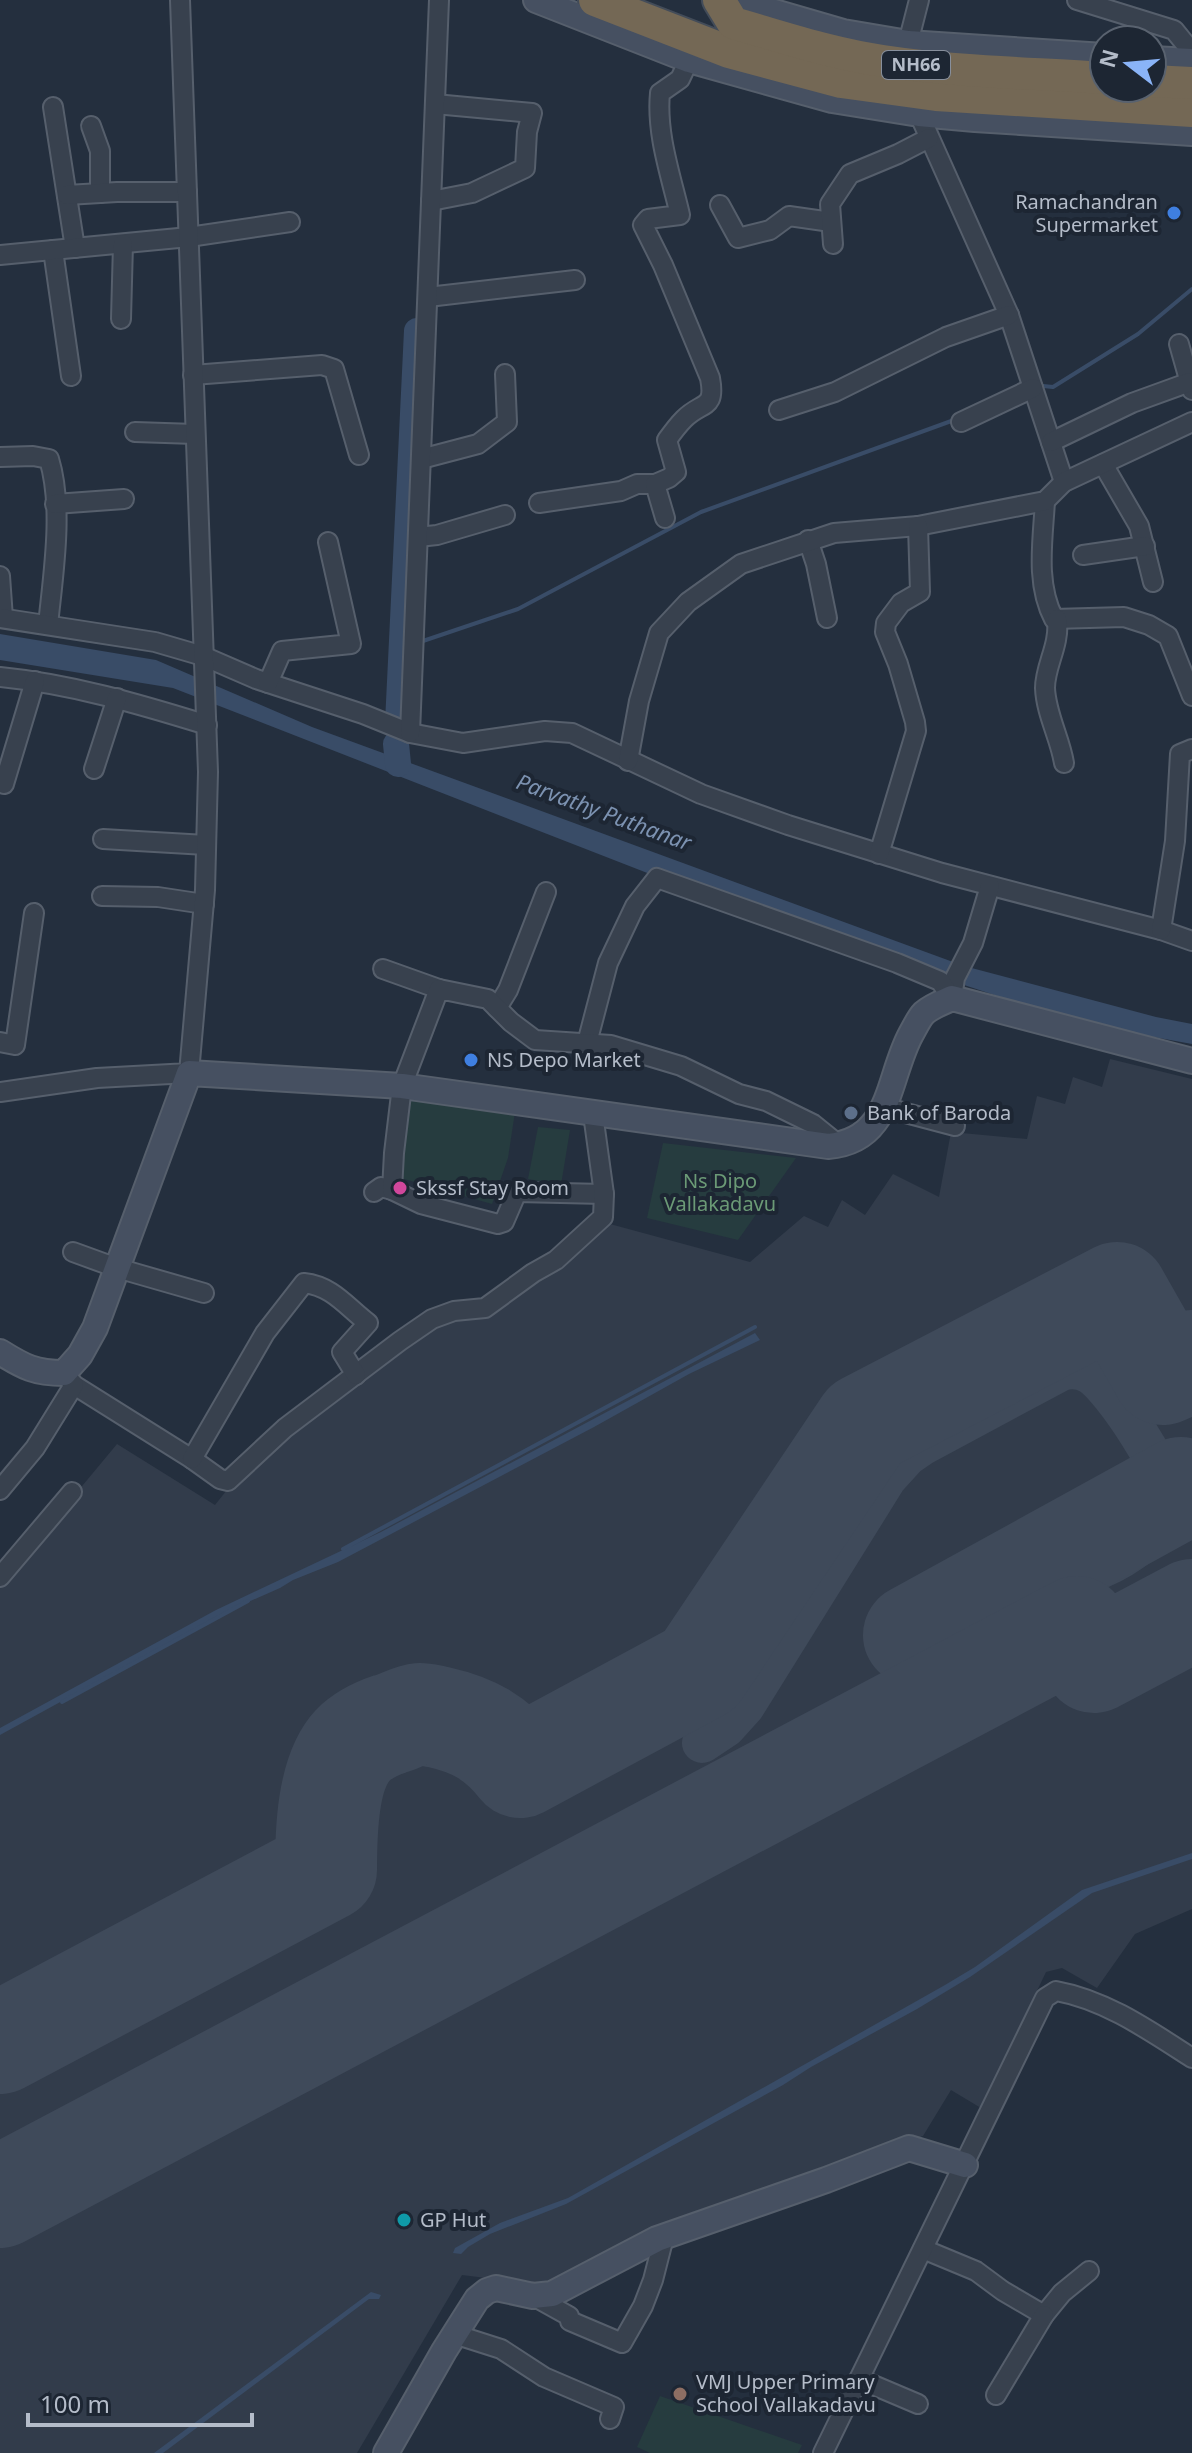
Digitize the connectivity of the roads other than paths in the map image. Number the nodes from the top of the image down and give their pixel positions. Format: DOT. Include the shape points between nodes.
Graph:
graph roads {
  1 [pos="180,0"];
  2 [pos="439,0"];
  3 [pos="536,0"];
  4 [pos="595,0"];
  5 [pos="919,0"];
  6 [pos="1081,1"];
  7 [pos="728,8"];
  8 [pos="908,43"];
  9 [pos="1192,52"];
  10 [pos="1088,55"];
  11 [pos="689,60"];
  12 [pos="1168,60"];
  13 [pos="1192,61"];
  14 [pos="1088,77"];
  15 [pos="1168,82"];
  16 [pos="1192,83"];
  17 [pos="435,104"];
  18 [pos="53,107"];
  19 [pos="1192,111"];
  20 [pos="919,114"];
  21 [pos="91,126"];
  22 [pos="1192,133"];
  23 [pos="929,138"];
  24 [pos="187,192"];
  25 [pos="100,193"];
  26 [pos="67,195"];
  27 [pos="431,201"];
  28 [pos="720,205"];
  29 [pos="290,222"];
  30 [pos="831,222"];
  31 [pos="189,237"];
  32 [pos="123,244"];
  33 [pos="833,244"];
  34 [pos="75,248"];
  35 [pos="53,250"];
  36 [pos="0,255"];
  37 [pos="575,280"];
  38 [pos="428,297"];
  39 [pos="1009,315"];
  40 [pos="121,319"];
  41 [pos="1179,344"];
  42 [pos="505,374"];
  43 [pos="193,375"];
  44 [pos="71,376"];
  45 [pos="1191,386"];
  46 [pos="1033,388"];
  47 [pos="779,410"];
  48 [pos="961,422"];
  49 [pos="1192,422"];
  50 [pos="135,432"];
  51 [pos="195,434"];
  52 [pos="1051,442"];
  53 [pos="359,455"];
  54 [pos="0,457"];
  55 [pos="421,459"];
  56 [pos="1103,464"];
  57 [pos="1064,482"];
  58 [pos="655,484"];
  59 [pos="124,499"];
  60 [pos="1045,501"];
  61 [pos="539,503"];
  62 [pos="55,504"];
  63 [pos="505,515"];
  64 [pos="665,518"];
  65 [pos="918,526"];
  66 [pos="418,537"];
  67 [pos="808,540"];
  68 [pos="328,542"];
  69 [pos="1145,546"];
  70 [pos="1083,555"];
  71 [pos="0,576"];
  72 [pos="1153,582"];
  73 [pos="2,618"];
  74 [pos="827,618"];
  75 [pos="1057,619"];
  76 [pos="48,625"];
  77 [pos="203,662"];
  78 [pos="0,677"];
  79 [pos="35,681"];
  80 [pos="268,683"];
  81 [pos="1192,696"];
  82 [pos="117,698"];
  83 [pos="207,725"];
  84 [pos="410,733"];
  85 [pos="1192,749"];
  86 [pos="628,761"];
  87 [pos="1064,763"];
  88 [pos="94,769"];
  89 [pos="0,782"];
  90 [pos="1184,811"];
  91 [pos="103,839"];
  92 [pos="206,845"];
  93 [pos="879,854"];
  94 [pos="990,886"];
  95 [pos="546,892"];
  96 [pos="102,896"];
  97 [pos="204,904"];
  98 [pos="34,913"];
  99 [pos="1161,930"];
  100 [pos="1192,941"];
  101 [pos="383,969"];
  102 [pos="439,989"];
  103 [pos="952,998"];
  104 [pos="497,1008"];
  105 [pos="0,1042"];
  106 [pos="587,1043"];
  107 [pos="1192,1061"];
  108 [pos="189,1073"];
  109 [pos="402,1086"];
  110 [pos="0,1092"];
  111 [pos="883,1107"];
  112 [pos="593,1114"];
  113 [pos="955,1126"];
  114 [pos="839,1145"];
  115 [pos="604,1194"];
  116 [pos="73,1252"];
  117 [pos="117,1268"];
  118 [pos="204,1293"];
  119 [pos="0,1352"];
  120 [pos="356,1375"];
  121 [pos="69,1379"];
  122 [pos="192,1459"];
  123 [pos="0,1490"];
  124 [pos="72,1492"];
  125 [pos="0,1577"];
  126 [pos="1192,2058"];
  127 [pos="965,2165"];
  128 [pos="664,2237"];
  129 [pos="923,2249"];
  130 [pos="1089,2271"];
  131 [pos="533,2296"];
  132 [pos="1044,2315"];
  133 [pos="454,2334"];
  134 [pos="859,2379"];
  135 [pos="996,2395"];
  136 [pos="918,2404"];
  137 [pos="610,2419"];
  138 [pos="386,2453"];
  139 [pos="823,2453"];
  1 -- 24 [label="street"];
  2 -- 17 [label="street"];
  3 -- 11 [label="street"];
  4 -- 19 [label="highway, NH66" via="729,52 841,82 950,96"];
  5 -- 8 [label="street"];
  6 -- 9 [label="street" via="1174,30"];
  7 -- 8 [label="street"];
  7 -- 14 [label="highway, NH66" via="844,54"];
  8 -- 10 [label="street"];
  11 -- 20 [label="street" via="832,100"];
  11 -- 58 [label="street" via="680,79 660,93 658,111 680,215 648,219 643,225 713,393 667,440 676,472"];
  12 -- 13 [label="street"];
  15 -- 16 [label="highway"];
  17 -- 27 [label="street"];
  17 -- 27 [label="street" via="532,113 525,168 472,193"];
  18 -- 26 [label="street"];
  20 -- 22 [label="street"];
  20 -- 23 [label="street"];
  21 -- 25 [label="street" via="100,151"];
  23 -- 30 [label="street" via="850,174 830,204"];
  23 -- 39 [label="street"];
  24 -- 25 [label="street"];
  24 -- 31 [label="street"];
  25 -- 26 [label="street"];
  26 -- 34 [label="street"];
  27 -- 38 [label="street"];
  28 -- 30 [label="street" via="738,238 770,230 789,216"];
  29 -- 31 [label="street"];
  30 -- 33 [label="street"];
  31 -- 32 [label="street"];
  31 -- 43 [label="street"];
  32 -- 34 [label="street"];
  32 -- 40 [label="street"];
  34 -- 35 [label="street"];
  35 -- 36 [label="street"];
  35 -- 44 [label="street"];
  37 -- 38 [label="street"];
  38 -- 55 [label="street"];
  39 -- 46 [label="street"];
  39 -- 47 [label="street" via="946,337 835,392"];
  41 -- 45 [label="street"];
  42 -- 55 [label="street" via="507,422 478,444"];
  43 -- 51 [label="street"];
  43 -- 53 [label="street" via="322,365 334,369"];
  45 -- 52 [label="street" via="1132,403"];
  46 -- 48 [label="street"];
  46 -- 52 [label="street"];
  49 -- 56 [label="street"];
  50 -- 51 [label="street"];
  51 -- 77 [label="street"];
  52 -- 57 [label="street"];
  54 -- 62 [label="street" via="49,459"];
  55 -- 66 [label="street"];
  56 -- 57 [label="street"];
  56 -- 69 [label="street"];
  57 -- 60 [label="street"];
  58 -- 61 [label="street"];
  58 -- 64 [label="street"];
  59 -- 62 [label="street"];
  60 -- 65 [label="street"];
  60 -- 75 [label="street" via="1041,565 1051,614"];
  62 -- 76 [label="street"];
  63 -- 66 [label="street"];
  65 -- 67 [label="street"];
  65 -- 93 [label="street" via="920,592 901,603 885,632 916,731"];
  66 -- 84 [label="street"];
  67 -- 74 [label="street"];
  67 -- 86 [label="street" via="741,564 688,602 659,633"];
  68 -- 80 [label="street" via="351,644 282,651"];
  69 -- 70 [label="street"];
  69 -- 72 [label="street"];
  71 -- 73 [label="street"];
  73 -- 76 [label="street"];
  75 -- 81 [label="street" via="1124,617 1168,636"];
  75 -- 87 [label="street" via="1045,686"];
  76 -- 77 [label="street" via="155,642"];
  77 -- 80 [label="street"];
  77 -- 83 [label="street"];
  78 -- 79 [label="street"];
  79 -- 82 [label="street"];
  79 -- 89 [label="street" via="4,784"];
  80 -- 84 [label="street"];
  82 -- 83 [label="street"];
  82 -- 88 [label="street"];
  83 -- 92 [label="street"];
  84 -- 86 [label="street" via="463,743 545,731 572,733"];
  85 -- 90 [label="street" via="1180,754"];
  86 -- 93 [label="street" via="701,794"];
  90 -- 99 [label="street"];
  91 -- 92 [label="street"];
  92 -- 97 [label="street"];
  93 -- 94 [label="street"];
  94 -- 99 [label="street"];
  94 -- 103 [label="street"];
  95 -- 104 [label="street"];
  96 -- 97 [label="street"];
  97 -- 108 [label="street"];
  98 -- 105 [label="street" via="15,1045"];
  99 -- 100 [label="street"];
  101 -- 102 [label="street"];
  102 -- 104 [label="street" via="488,999"];
  102 -- 109 [label="street"];
  103 -- 106 [label="street" via="940,981 897,963 657,878 635,906 608,963"];
  103 -- 107 [label="street"];
  103 -- 111 [label="street" via="923,1014"];
  104 -- 106 [label="street" via="535,1040"];
  106 -- 114 [label="street" via="681,1066 813,1124"];
  108 -- 109 [label="street"];
  108 -- 110 [label="street" via="97,1078"];
  108 -- 117 [label="street"];
  109 -- 112 [label="street"];
  109 -- 115 [label="street" via="394,1153 383,1191 498,1224 504,1222 517,1192"];
  111 -- 113 [label="street"];
  111 -- 114 [label="street" via="858,1138"];
  112 -- 114 [label="street"];
  112 -- 115 [label="street"];
  115 -- 120 [label="street" via="603,1217 556,1260 485,1308 432,1319"];
  116 -- 117 [label="street"];
  117 -- 118 [label="street"];
  117 -- 121 [label="street"];
  119 -- 121 [label="street"];
  120 -- 122 [label="street" via="285,1428 228,1481"];
  120 -- 122 [label="street" via="342,1352 368,1323 329,1290 304,1283 265,1333"];
  121 -- 122 [label="street"];
  121 -- 123 [label="street" via="35,1448"];
  124 -- 125 [label="street"];
  126 -- 127 [label="street" via="1138,2023 1075,1994 1056,1991 1045,1998 1031,2023"];
  127 -- 128 [label="street" via="909,2148"];
  127 -- 129 [label="street"];
  128 -- 131 [label="street" via="552,2294"];
  128 -- 131 [label="street" via="643,2306 622,2343 570,2321"];
  129 -- 132 [label="street" via="976,2271"];
  129 -- 134 [label="street"];
  130 -- 132 [label="street"];
  131 -- 133 [label="street" via="487,2291"];
  132 -- 135 [label="street"];
  133 -- 137 [label="street" via="501,2349 544,2377 614,2407"];
  133 -- 138 [label="street"];
  134 -- 136 [label="street"];
  134 -- 139 [label="street"];
}
